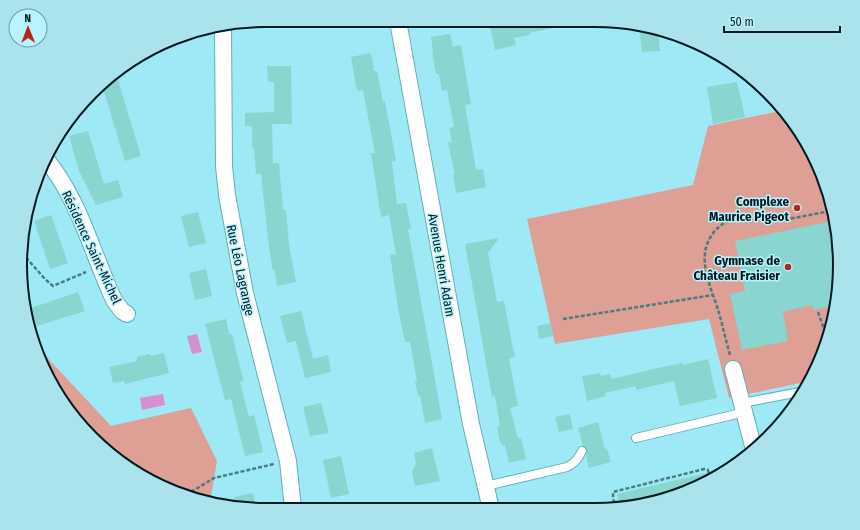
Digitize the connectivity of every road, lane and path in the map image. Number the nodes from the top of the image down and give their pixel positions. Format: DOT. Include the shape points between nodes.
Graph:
graph roads {
  1 [pos="399,27"];
  2 [pos="223,31"];
  3 [pos="50,164"];
  4 [pos="827,212"];
  5 [pos="27,259"];
  6 [pos="100,266"];
  7 [pos="713,295"];
  8 [pos="818,312"];
  9 [pos="127,314"];
  10 [pos="563,319"];
  11 [pos="824,329"];
  12 [pos="734,369"];
  13 [pos="795,393"];
  14 [pos="744,408"];
  15 [pos="636,438"];
  16 [pos="755,442"];
  17 [pos="582,451"];
  18 [pos="288,461"];
  19 [pos="709,474"];
  20 [pos="486,486"];
  21 [pos="192,491"];
  22 [pos="614,502"];
  23 [pos="292,503"];
  24 [pos="490,503"];
  1 -- 20 [label="street, Avenue Henri Adam" via="471,424"];
  2 -- 18 [label="street, Rue Léo Lagrange" via="224,166 231,221 245,294"];
  3 -- 6 [label="street, Résidence Saint-Michel" via="74,203"];
  4 -- 7 [label="path" via="782,220 742,218 726,222 716,228 704,250 705,269"];
  5 -- 6 [label="path" via="53,286"];
  6 -- 9 [label="street, Résidence Saint-Michel" via="114,300"];
  7 -- 10 [label="path"];
  7 -- 12 [label="path"];
  8 -- 11 [label="path"];
  12 -- 14 [label="street"];
  13 -- 14 [label="lane"];
  14 -- 15 [label="lane"];
  14 -- 16 [label="street"];
  17 -- 20 [label="lane" via="573,464 567,467"];
  18 -- 21 [label="path" via="214,478"];
  18 -- 23 [label="street, Rue Léo Lagrange"];
  19 -- 22 [label="path" via="708,470 704,470 613,492"];
  20 -- 24 [label="street, Avenue Henri Adam"];
}
